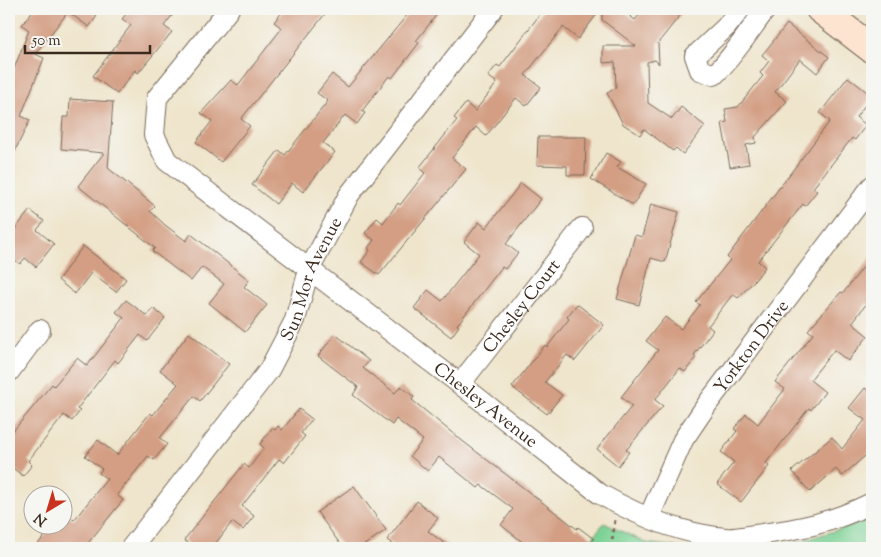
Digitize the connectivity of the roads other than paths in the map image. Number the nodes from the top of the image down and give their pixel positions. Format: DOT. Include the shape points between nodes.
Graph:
graph roads {
  1 [pos="230,9"];
  2 [pos="492,9"];
  3 [pos="740,9"];
  4 [pos="766,9"];
  5 [pos="820,9"];
  6 [pos="872,49"];
  7 [pos="872,186"];
  8 [pos="582,228"];
  9 [pos="310,270"];
  10 [pos="40,330"];
  11 [pos="9,372"];
  12 [pos="460,384"];
  13 [pos="872,503"];
  14 [pos="649,517"];
  15 [pos="131,548"];
  1 -- 9 [label="street, Chesley Avenue" via="157,98 154,135 167,161"];
  2 -- 9 [label="street, Sun Mor Avenue" via="349,195"];
  3 -- 4 [label="street" via="734,33"];
  5 -- 6 [label="street"];
  7 -- 14 [label="street, Yorkton Drive" via="683,440"];
  8 -- 12 [label="street, Chesley Court"];
  9 -- 12 [label="street, Chesley Avenue"];
  9 -- 15 [label="street, Sun Mor Avenue" via="295,320 269,370"];
  10 -- 11 [label="street"];
  12 -- 14 [label="street, Chesley Avenue" via="600,494"];
  13 -- 14 [label="street, Chesley Avenue" via="841,518 793,530 726,539 674,527"];
}
